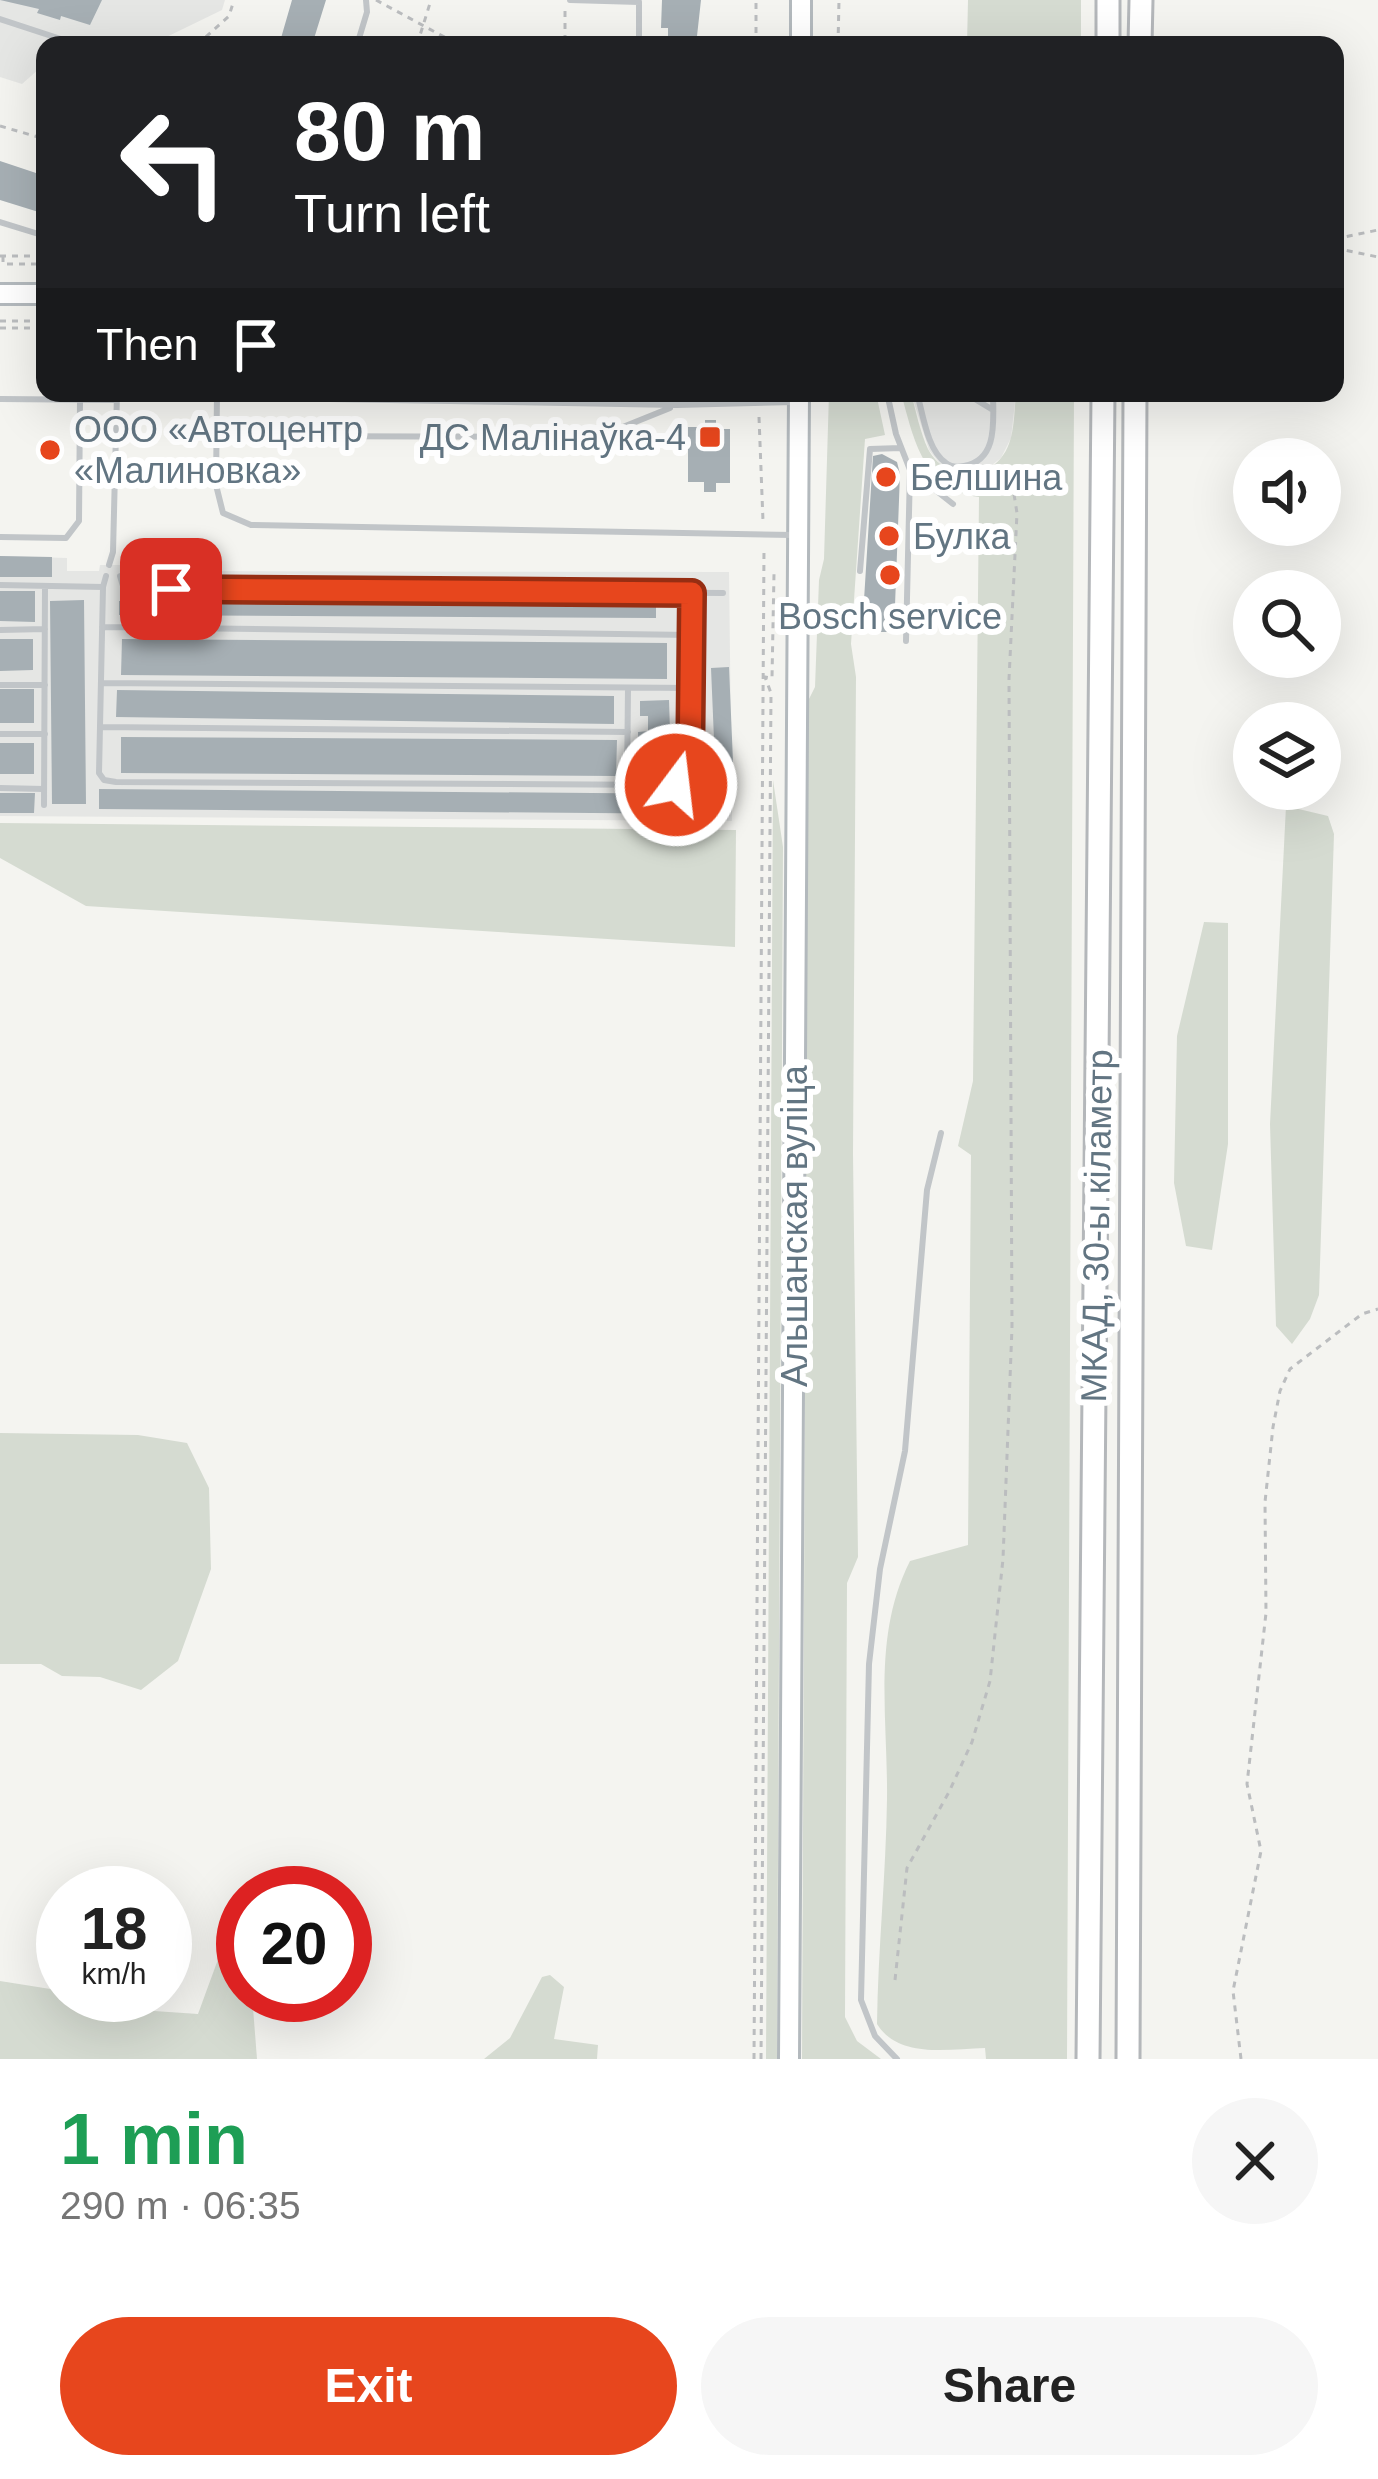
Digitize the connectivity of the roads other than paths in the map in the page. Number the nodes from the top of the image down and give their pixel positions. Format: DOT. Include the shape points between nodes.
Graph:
graph roads {
  1 [pos="366,0"];
  2 [pos="567,0"];
  3 [pos="801,0"];
  4 [pos="1108,0"];
  5 [pos="1141,0"];
  6 [pos="0,19"];
  7 [pos="52,36"];
  8 [pos="360,36"];
  9 [pos="638,36"];
  10 [pos="801,36"];
  11 [pos="1108,36"];
  12 [pos="1140,36"];
  13 [pos="0,222"];
  14 [pos="36,233"];
  15 [pos="0,293"];
  16 [pos="36,293"];
  17 [pos="0,399"];
  18 [pos="36,399"];
  19 [pos="80,402"];
  20 [pos="117,402"];
  21 [pos="217,402"];
  22 [pos="539,402"];
  23 [pos="758,402"];
  24 [pos="799,402"];
  25 [pos="889,402"];
  26 [pos="919,402"];
  27 [pos="979,402"];
  28 [pos="993,402"];
  29 [pos="1103,402"];
  30 [pos="1136,402"];
  31 [pos="677,405"];
  32 [pos="993,410"];
  33 [pos="217,436"];
  34 [pos="901,448"];
  35 [pos="910,470"];
  36 [pos="953,504"];
  37 [pos="797,535"];
  38 [pos="0,537"];
  39 [pos="113,565"];
  40 [pos="860,571"];
  41 [pos="106,576"];
  42 [pos="120,576"];
  43 [pos="0,585"];
  44 [pos="45,586"];
  45 [pos="103,587"];
  46 [pos="692,593"];
  47 [pos="723,593"];
  48 [pos="102,627"];
  49 [pos="45,629"];
  50 [pos="0,630"];
  51 [pos="691,635"];
  52 [pos="906,640"];
  53 [pos="101,683"];
  54 [pos="0,685"];
  55 [pos="45,685"];
  56 [pos="628,688"];
  57 [pos="691,688"];
  58 [pos="100,727"];
  59 [pos="628,732"];
  60 [pos="0,734"];
  61 [pos="45,734"];
  62 [pos="627,785"];
  63 [pos="0,788"];
  64 [pos="43,788"];
  65 [pos="44,805"];
  66 [pos="941,1133"];
  67 [pos="789,2059"];
  68 [pos="898,2059"];
  69 [pos="1088,2059"];
  70 [pos="1129,2059"];
  1 -- 8 [label="lane"];
  2 -- 9 [label="lane" via="639,2"];
  3 -- 10 [label="main road"];
  4 -- 11 [label="highway"];
  5 -- 12 [label="highway"];
  6 -- 7 [label="lane"];
  13 -- 14 [label="lane"];
  15 -- 16 [label="main road"];
  17 -- 18 [label="lane"];
  19 -- 38 [label="lane" via="76,529 66,538"];
  20 -- 39 [label="lane"];
  21 -- 33 [label="lane"];
  22 -- 31 [label="lane"];
  23 -- 31 [label="lane"];
  24 -- 37 [label="main road, Альшанская вуліца"];
  25 -- 34 [label="lane"];
  26 -- 32 [label="lane" via="946,464 971,464 986,452"];
  27 -- 32 [label="lane"];
  28 -- 32 [label="lane"];
  29 -- 69 [label="highway, МКАД, 30-ы кіламетр"];
  30 -- 70 [label="highway, МКАД, 30-ы кіламетр"];
  31 -- 33 [label="lane" via="598,437"];
  33 -- 37 [label="lane" via="223,513 251,525"];
  34 -- 35 [label="lane"];
  34 -- 40 [label="lane" via="870,449"];
  35 -- 36 [label="lane"];
  35 -- 52 [label="lane"];
  37 -- 67 [label="main road, Альшанская вуліца"];
  41 -- 45 [label="lane"];
  42 -- 46 [label="lane" via="124,589"];
  43 -- 44 [label="lane"];
  44 -- 45 [label="lane"];
  44 -- 49 [label="lane"];
  45 -- 48 [label="lane"];
  46 -- 47 [label="lane"];
  46 -- 51 [label="lane"];
  48 -- 51 [label="lane"];
  48 -- 53 [label="lane"];
  49 -- 50 [label="lane"];
  49 -- 55 [label="lane"];
  51 -- 57 [label="lane"];
  53 -- 56 [label="lane"];
  53 -- 58 [label="lane"];
  54 -- 55 [label="lane"];
  55 -- 61 [label="lane"];
  56 -- 57 [label="lane"];
  56 -- 59 [label="lane"];
  57 -- 62 [label="lane" via="690,771 676,785"];
  58 -- 59 [label="lane"];
  58 -- 62 [label="lane" via="99,773 116,782"];
  59 -- 62 [label="lane"];
  60 -- 61 [label="lane"];
  61 -- 64 [label="lane"];
  63 -- 64 [label="lane"];
  64 -- 65 [label="lane"];
  66 -- 68 [label="lane" via="927,1190 905,1451 869,1664 861,2000 875,2036"];
}
